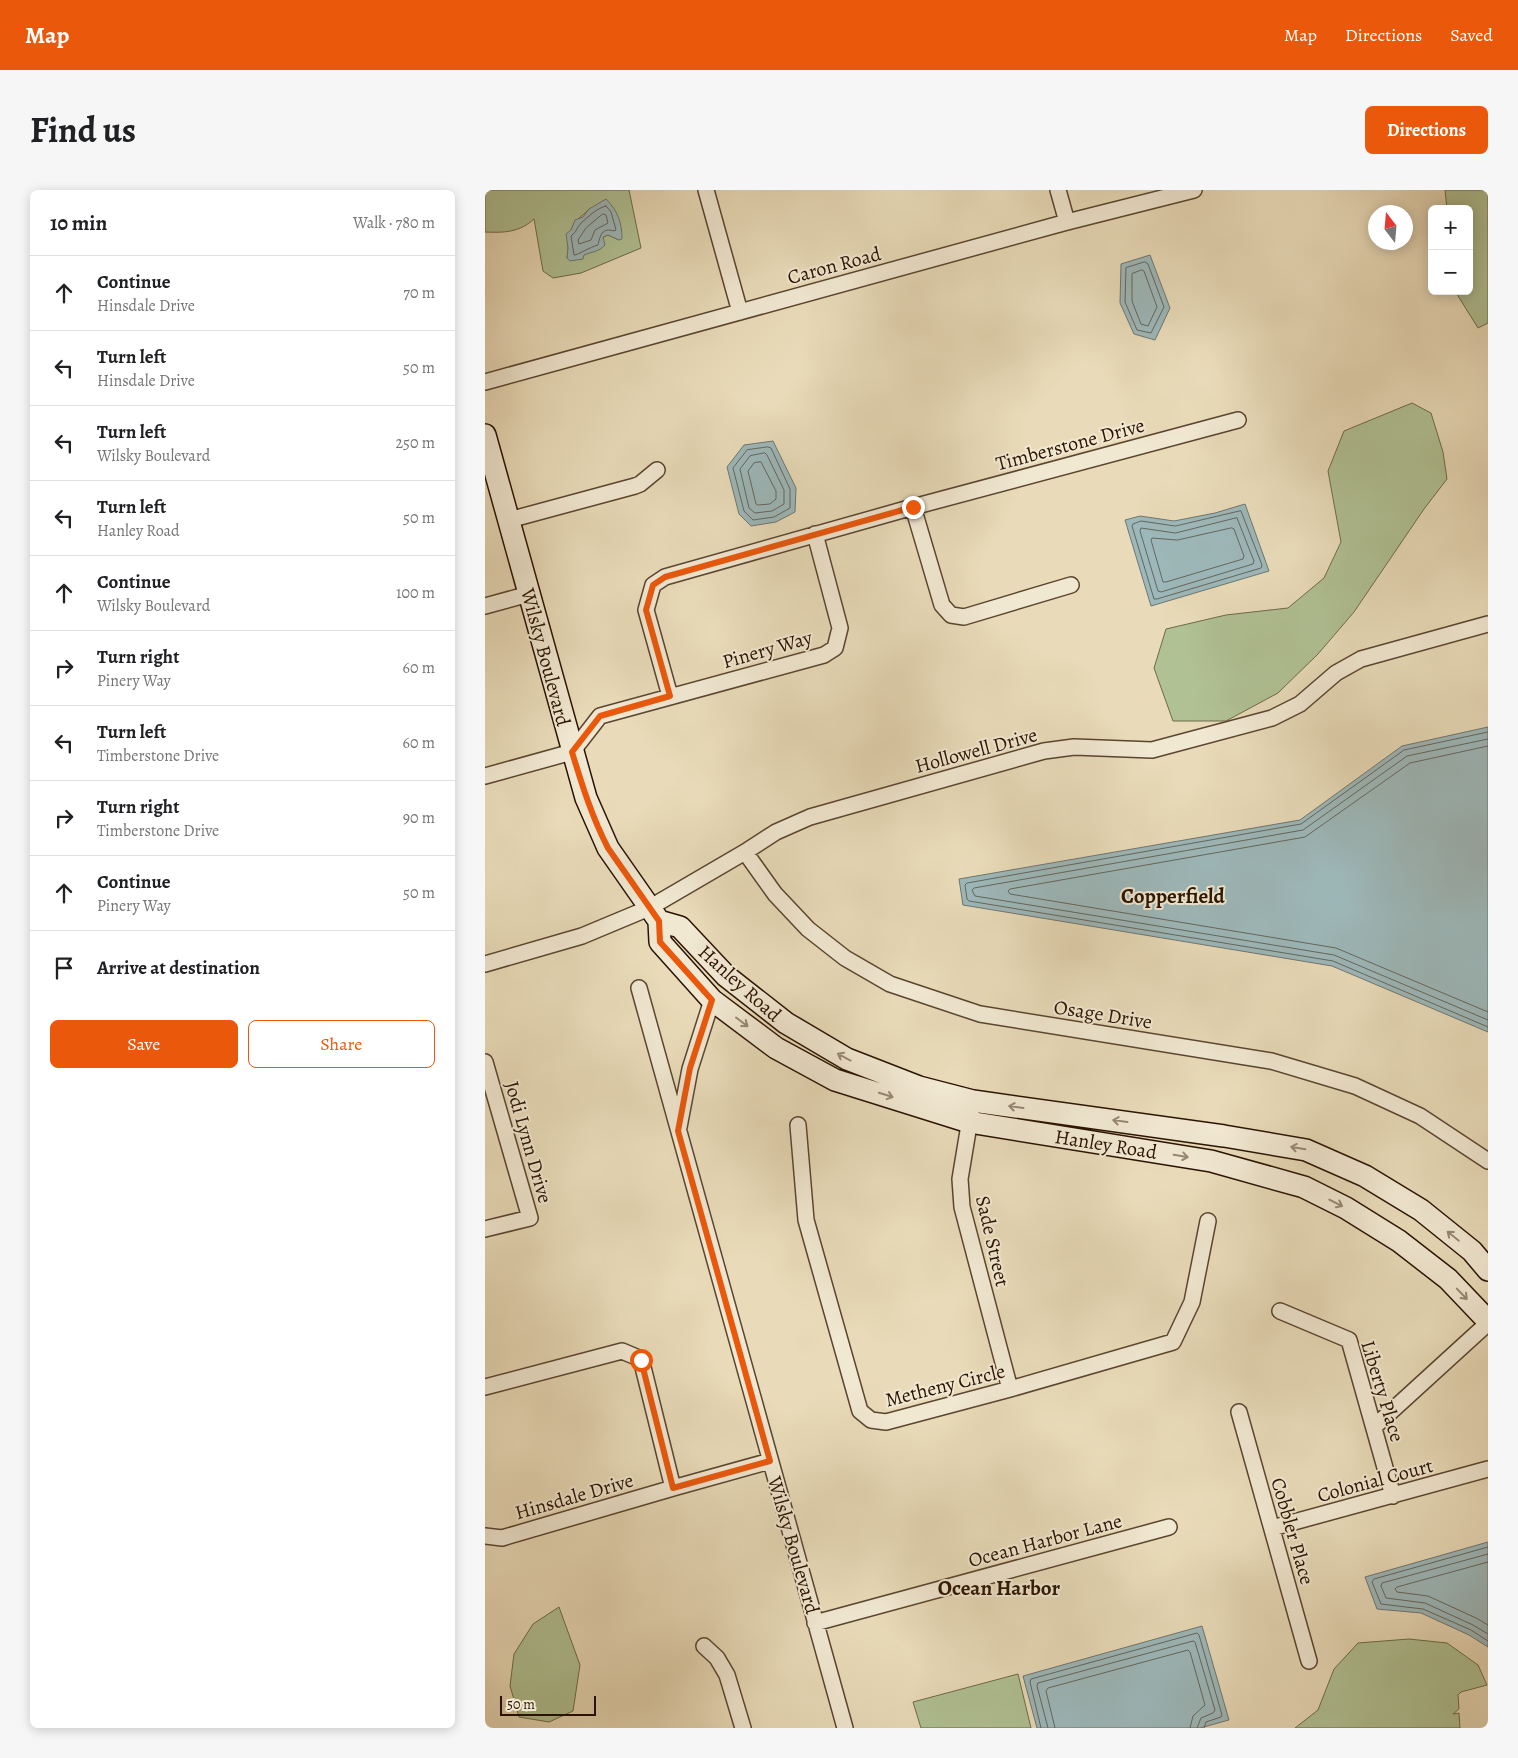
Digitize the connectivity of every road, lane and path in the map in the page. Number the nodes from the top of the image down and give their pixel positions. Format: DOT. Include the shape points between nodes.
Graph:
graph roads {
  1 [pos="706,190"];
  2 [pos="1058,190"];
  3 [pos="1194,190"];
  4 [pos="1067,222"];
  5 [pos="740,312"];
  6 [pos="485,382"];
  7 [pos="1238,420"];
  8 [pos="485,435"];
  9 [pos="657,470"];
  10 [pos="913,507"];
  11 [pos="509,520"];
  12 [pos="815,534"];
  13 [pos="1071,586"];
  14 [pos="529,594"];
  15 [pos="485,606"];
  16 [pos="1488,624"];
  17 [pos="670,696"];
  18 [pos="572,752"];
  19 [pos="485,776"];
  20 [pos="745,852"];
  21 [pos="654,915"];
  22 [pos="485,964"];
  23 [pos="639,988"];
  24 [pos="712,1000"];
  25 [pos="485,1062"];
  26 [pos="973,1101"];
  27 [pos="969,1122"];
  28 [pos="798,1125"];
  29 [pos="678,1131"];
  30 [pos="1488,1161"];
  31 [pos="1209,1221"];
  32 [pos="485,1230"];
  33 [pos="1488,1270"];
  34 [pos="1280,1311"];
  35 [pos="1488,1322"];
  36 [pos="485,1387"];
  37 [pos="1010,1389"];
  38 [pos="1239,1412"];
  39 [pos="1374,1427"];
  40 [pos="770,1461"];
  41 [pos="1488,1470"];
  42 [pos="673,1488"];
  43 [pos="1393,1496"];
  44 [pos="1169,1527"];
  45 [pos="1271,1528"];
  46 [pos="485,1536"];
  47 [pos="815,1623"];
  48 [pos="704,1646"];
  49 [pos="1309,1661"];
  50 [pos="743,1728"];
  51 [pos="845,1728"];
  1 -- 5 [label="street"];
  2 -- 4 [label="street"];
  3 -- 4 [label="street, Caron Road"];
  4 -- 5 [label="street, Caron Road"];
  5 -- 6 [label="street, Caron Road"];
  7 -- 10 [label="street, Timberstone Drive"];
  8 -- 11 [label="main road, Wilsky Boulevard"];
  9 -- 11 [label="street" via="635,486"];
  10 -- 12 [label="street"];
  10 -- 13 [label="street" via="942,605 951,615 964,617"];
  11 -- 14 [label="main road, Wilsky Boulevard"];
  12 -- 17 [label="street" via="665,577 653,585 646,610"];
  12 -- 17 [label="street, Pinery Way" via="841,628 835,648 824,654"];
  14 -- 15 [label="street"];
  14 -- 18 [label="main road, Wilsky Boulevard"];
  16 -- 20 [label="street, Hollowell Drive" via="1361,659 1336,673 1300,704 1272,718 1152,750 1074,747 1044,751 810,817 776,832"];
  17 -- 18 [label="street, Pinery Way" via="600,716"];
  18 -- 19 [label="street"];
  18 -- 21 [label="main road, Wilsky Boulevard" via="601,835"];
  20 -- 21 [label="street, Hollowell Drive"];
  20 -- 30 [label="street, Osage Drive" via="775,894 808,929 845,958 890,984 980,1014 1271,1061 1355,1086 1420,1116"];
  21 -- 22 [label="street, Hollowell Drive"];
  21 -- 24 [label="main road, Hanley Road" via="660,942"];
  26 -- 21 [label="main road, Hanley Road, one-way" via="919,1086 847,1059 778,1017 726,976 680,927"];
  23 -- 29 [label="street, Wilsky Boulevard"];
  24 -- 27 [label="main road, Hanley Road, one-way" via="776,1048 835,1080"];
  24 -- 29 [label="street, Wilsky Boulevard" via="690,1068"];
  25 -- 32 [label="street, Jodi Lynn Drive" via="530,1218"];
  26 -- 27 [label="street, Sade Street"];
  33 -- 26 [label="main road, Hanley Road, one-way" via="1472,1251 1421,1210 1365,1176 1306,1150"];
  27 -- 35 [label="main road, Hanley Road, one-way" via="1211,1161 1304,1186 1399,1241 1448,1280"];
  27 -- 37 [label="street, Sade Street" via="960,1179 962,1207"];
  28 -- 37 [label="street, Metheny Circle" via="806,1220 860,1411 871,1420 886,1422"];
  29 -- 40 [label="street, Wilsky Boulevard"];
  31 -- 37 [label="street, Metheny Circle" via="1192,1302 1173,1342"];
  34 -- 39 [label="street, Liberty Place" via="1349,1340"];
  35 -- 39 [label="street"];
  36 -- 42 [label="street" via="622,1351 641,1360"];
  38 -- 45 [label="street, Cobbler Place"];
  39 -- 43 [label="street, Liberty Place"];
  40 -- 42 [label="street, Hinsdale Drive"];
  40 -- 47 [label="street, Wilsky Boulevard"];
  41 -- 43 [label="street, Colonial Court"];
  42 -- 46 [label="street, Hinsdale Drive" via="502,1538"];
  43 -- 45 [label="street, Colonial Court"];
  44 -- 47 [label="street, Ocean Harbor Lane"];
  45 -- 49 [label="street, Cobbler Place"];
  47 -- 51 [label="street, Wilsky Boulevard"];
  48 -- 50 [label="street" via="717,1658 727,1675"];
}
